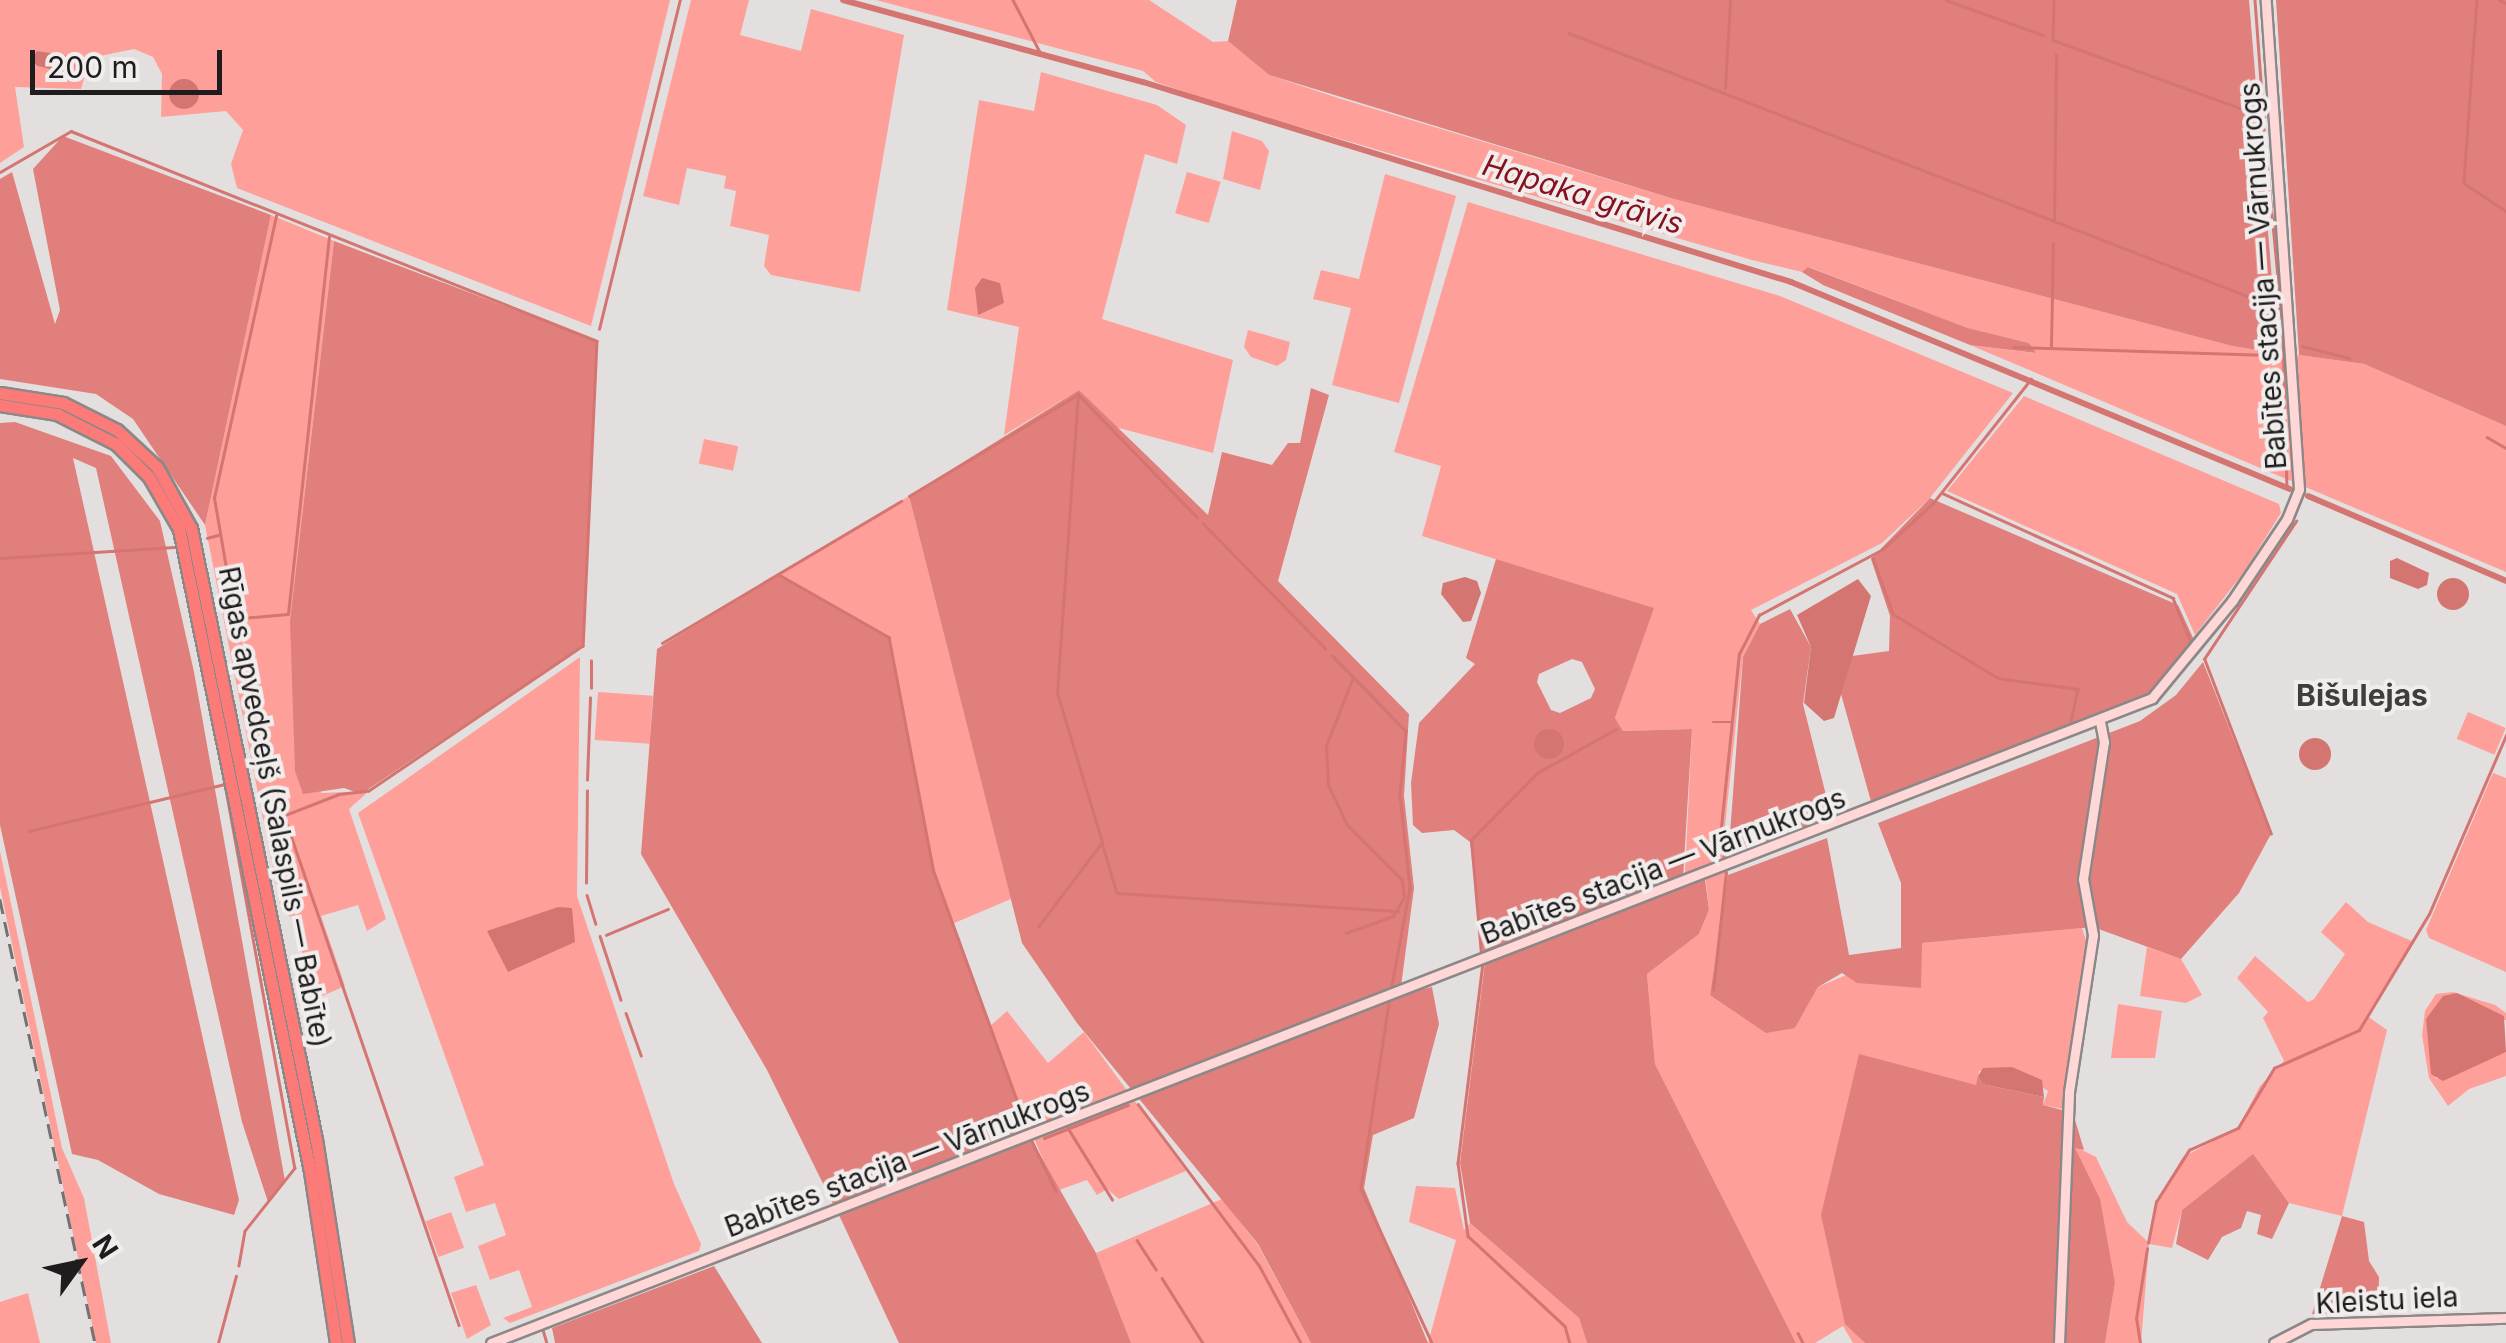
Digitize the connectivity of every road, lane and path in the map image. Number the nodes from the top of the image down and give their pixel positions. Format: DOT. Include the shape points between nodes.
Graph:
graph roads {
  1 [pos="2266,0"];
  2 [pos="0,393"];
  3 [pos="0,405"];
  4 [pos="2100,722"];
  5 [pos="320,1192"];
  6 [pos="2506,1318"];
  7 [pos="336,1343"];
  8 [pos="348,1343"];
  9 [pos="490,1343"];
  10 [pos="2059,1343"];
  11 [pos="2274,1343"];
  1 -- 4 [label="main road, Babītes stacija — Vārnukrogs" via="2299,488 2278,533 2188,662 2152,698"];
  2 -- 5 [label="highway, Rīgas apvedceļš (Salaspils — Babīte)" via="62,404 117,430 157,468 187,518 209,596"];
  3 -- 5 [label="highway, Rīgas apvedceļš (Salaspils — Babīte)" via="56,414 116,444 156,486 179,529"];
  4 -- 9 [label="main road, Babītes stacija — Vārnukrogs"];
  4 -- 10 [label="main road" via="2104,742 2084,879 2093,935 2069,1092"];
  5 -- 7 [label="highway, Rīgas apvedceļš (Salaspils — Babīte)"];
  5 -- 8 [label="highway, Rīgas apvedceļš (Salaspils — Babīte)"];
  6 -- 11 [label="main road, Kleistu iela" via="2311,1324"];
}
